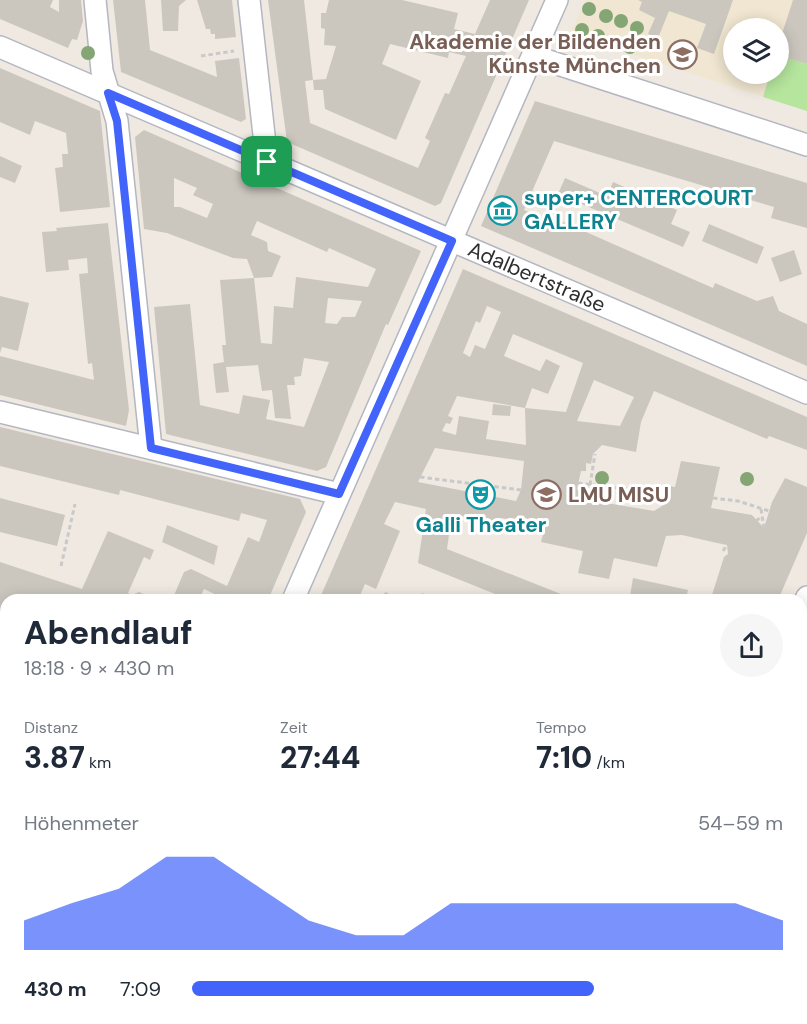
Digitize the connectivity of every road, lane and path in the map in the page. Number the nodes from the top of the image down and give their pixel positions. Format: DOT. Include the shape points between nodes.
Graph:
graph roads {
  1 [pos="95,0"];
  2 [pos="249,0"];
  3 [pos="557,0"];
  4 [pos="0,47"];
  5 [pos="242,51"];
  6 [pos="201,56"];
  7 [pos="533,56"];
  8 [pos="108,93"];
  9 [pos="807,145"];
  10 [pos="267,162"];
  11 [pos="452,241"];
  12 [pos="807,393"];
  13 [pos="0,412"];
  14 [pos="151,448"];
  15 [pos="595,454"];
  16 [pos="420,477"];
  17 [pos="578,483"];
  18 [pos="590,485"];
  19 [pos="521,490"];
  20 [pos="339,494"];
  21 [pos="668,494"];
  22 [pos="713,498"];
  23 [pos="75,504"];
  24 [pos="761,509"];
  25 [pos="769,511"];
  26 [pos="761,517"];
  27 [pos="756,521"];
  28 [pos="764,528"];
  29 [pos="727,545"];
  30 [pos="723,551"];
  31 [pos="61,566"];
  32 [pos="296,594"];
  1 -- 8 [label="street"];
  2 -- 10 [label="street"];
  3 -- 7 [label="street"];
  4 -- 8 [label="street, Adalbertstraße"];
  5 -- 6 [label="path"];
  7 -- 9 [label="street"];
  7 -- 11 [label="street"];
  8 -- 10 [label="street, Adalbertstraße"];
  8 -- 14 [label="street" via="117,121"];
  10 -- 11 [label="street, Adalbertstraße"];
  11 -- 12 [label="street, Adalbertstraße"];
  11 -- 20 [label="street"];
  13 -- 14 [label="street"];
  14 -- 20 [label="street"];
  15 -- 18 [label="path"];
  16 -- 19 [label="path"];
  17 -- 18 [label="path"];
  18 -- 21 [label="path"];
  20 -- 32 [label="street"];
  22 -- 24 [label="path"];
  23 -- 31 [label="path"];
  24 -- 25 [label="path"];
  24 -- 26 [label="path"];
  26 -- 27 [label="path"];
  26 -- 28 [label="path"];
  29 -- 30 [label="path"];
}
